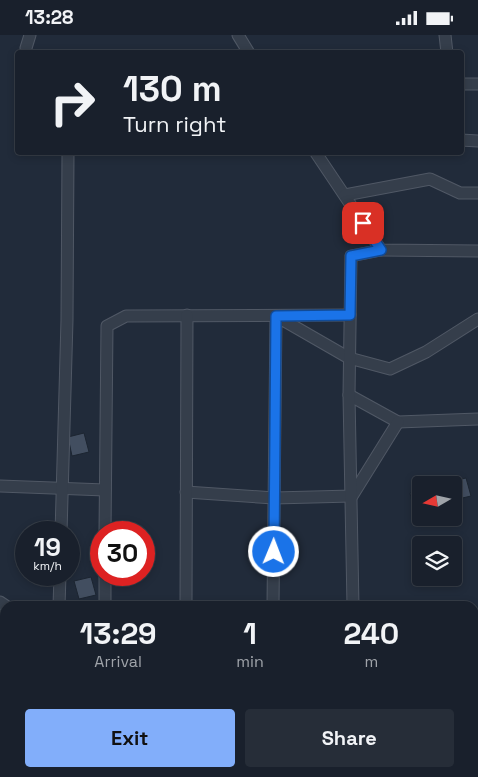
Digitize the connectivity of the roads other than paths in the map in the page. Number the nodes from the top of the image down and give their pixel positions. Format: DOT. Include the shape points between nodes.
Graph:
graph roads {
  1 [pos="30,35"];
  2 [pos="238,35"];
  3 [pos="444,35"];
  4 [pos="26,48"];
  5 [pos="247,50"];
  6 [pos="446,50"];
  7 [pos="464,84"];
  8 [pos="478,84"];
  9 [pos="464,140"];
  10 [pos="478,141"];
  11 [pos="68,155"];
  12 [pos="317,155"];
  13 [pos="478,193"];
  14 [pos="345,195"];
  15 [pos="381,250"];
  16 [pos="478,251"];
  17 [pos="187,315"];
  18 [pos="350,315"];
  19 [pos="276,316"];
  20 [pos="478,319"];
  21 [pos="349,359"];
  22 [pos="349,395"];
  23 [pos="478,419"];
  24 [pos="398,422"];
  25 [pos="0,486"];
  26 [pos="62,489"];
  27 [pos="105,490"];
  28 [pos="186,492"];
  29 [pos="352,496"];
  30 [pos="274,498"];
  31 [pos="61,521"];
  32 [pos="105,521"];
  33 [pos="60,586"];
  34 [pos="105,586"];
  35 [pos="59,601"];
  36 [pos="105,601"];
  37 [pos="186,601"];
  38 [pos="273,601"];
  39 [pos="353,601"];
  1 -- 4 [label="street"];
  2 -- 5 [label="street"];
  3 -- 6 [label="street"];
  7 -- 8 [label="street"];
  9 -- 10 [label="street"];
  11 -- 26 [label="street"];
  12 -- 14 [label="street"];
  13 -- 14 [label="street" via="460,193 430,179"];
  14 -- 15 [label="street"];
  15 -- 16 [label="street"];
  15 -- 18 [label="street" via="351,256"];
  17 -- 19 [label="street"];
  17 -- 27 [label="street" via="126,316 107,326"];
  17 -- 28 [label="street"];
  18 -- 19 [label="street"];
  18 -- 21 [label="street"];
  19 -- 21 [label="street"];
  19 -- 30 [label="street"];
  20 -- 21 [label="street" via="426,352 390,369"];
  21 -- 22 [label="street"];
  22 -- 24 [label="street"];
  22 -- 29 [label="street"];
  23 -- 24 [label="street"];
  24 -- 29 [label="street"];
  25 -- 26 [label="street"];
  26 -- 27 [label="street"];
  26 -- 31 [label="street"];
  27 -- 32 [label="street"];
  28 -- 30 [label="street"];
  28 -- 37 [label="street"];
  29 -- 30 [label="street"];
  29 -- 39 [label="street"];
  30 -- 38 [label="street"];
  33 -- 35 [label="street"];
  34 -- 36 [label="street"];
}
